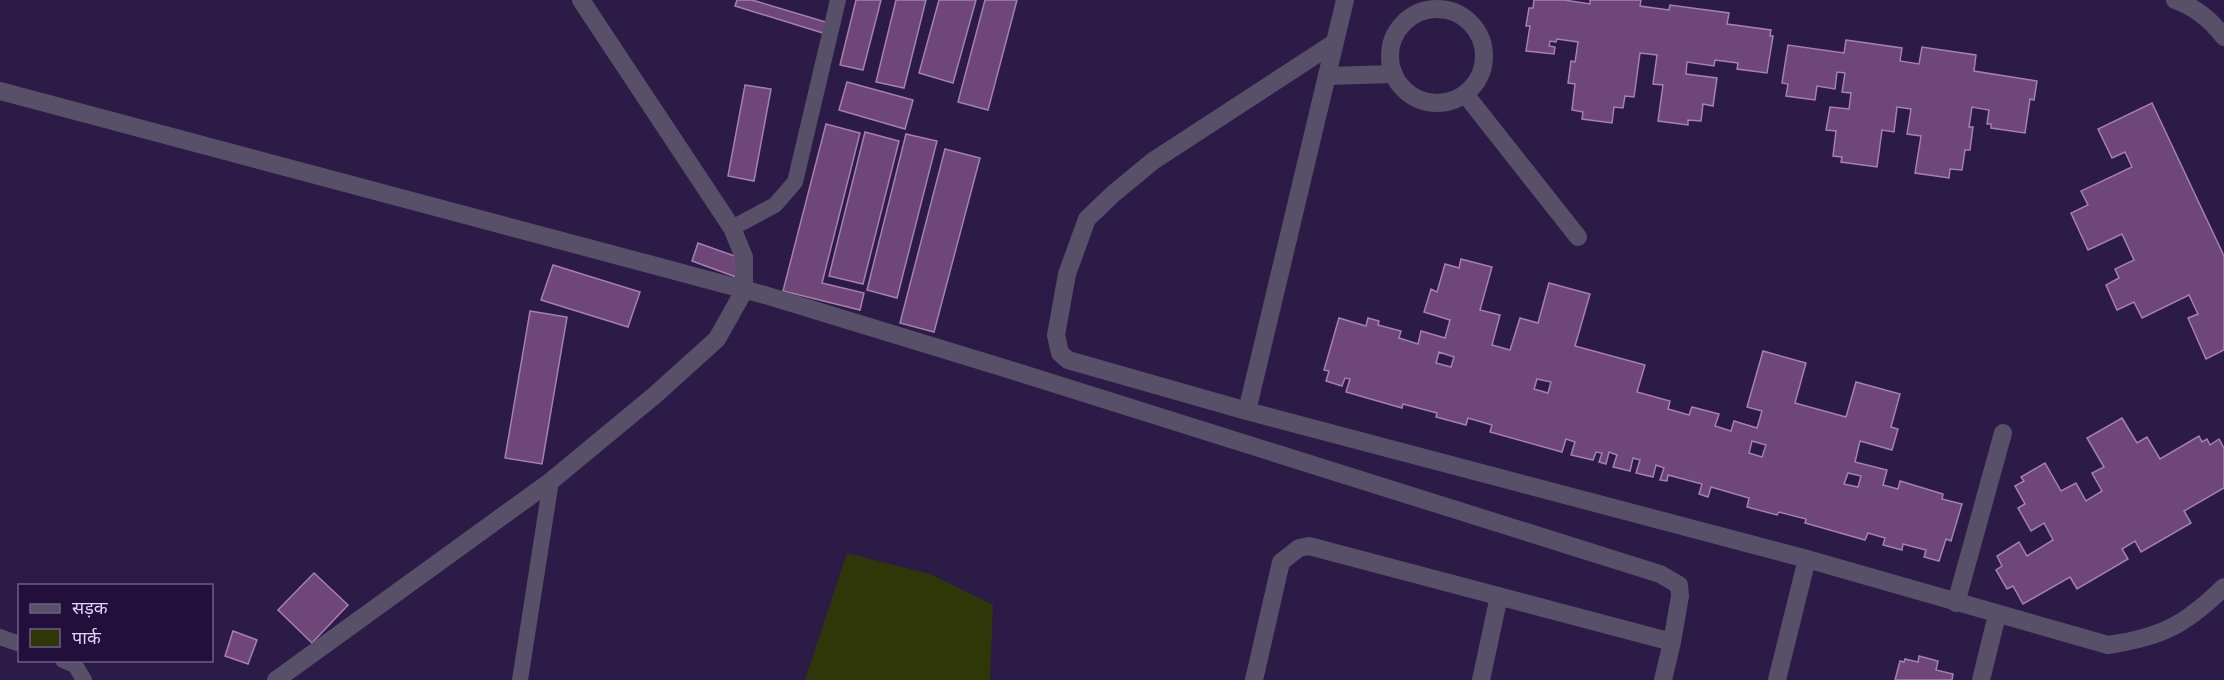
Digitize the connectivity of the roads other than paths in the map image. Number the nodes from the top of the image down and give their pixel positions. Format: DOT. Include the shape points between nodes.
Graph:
graph roads {
  1 [pos="581,0"];
  2 [pos="838,0"];
  3 [pos="1345,0"];
  4 [pos="2175,0"];
  5 [pos="1442,5"];
  6 [pos="2224,37"];
  7 [pos="1334,43"];
  8 [pos="1394,74"];
  9 [pos="1327,76"];
  10 [pos="0,91"];
  11 [pos="1465,94"];
  12 [pos="732,228"];
  13 [pos="1578,237"];
  14 [pos="744,291"];
  15 [pos="1247,411"];
  16 [pos="2003,433"];
  17 [pos="551,481"];
  18 [pos="1807,559"];
  19 [pos="2224,587"];
  20 [pos="1499,596"];
  21 [pos="1956,603"];
  22 [pos="1997,615"];
  23 [pos="0,638"];
  24 [pos="1672,642"];
  25 [pos="18,643"];
  26 [pos="68,662"];
  27 [pos="84,680"];
  28 [pos="276,680"];
  29 [pos="520,680"];
  30 [pos="1254,680"];
  31 [pos="1481,680"];
  32 [pos="1663,680"];
  33 [pos="1777,680"];
  34 [pos="1981,680"];
  1 -- 12 [label="street"];
  2 -- 12 [label="lane" via="795,182 775,205"];
  3 -- 7 [label="street"];
  4 -- 6 [label="street" via="2212,22"];
  5 -- 8 [label="street" via="1419,12 1397,31 1390,59"];
  5 -- 11 [label="street" via="1464,16 1482,40 1483,69"];
  7 -- 9 [label="street"];
  7 -- 15 [label="street" via="1153,161 1113,194 1087,219 1067,274 1056,335 1060,353 1068,360"];
  8 -- 9 [label="street"];
  8 -- 11 [label="street" via="1406,91 1424,101 1438,103"];
  9 -- 15 [label="street"];
  10 -- 14 [label="street"];
  11 -- 13 [label="street"];
  12 -- 14 [label="street" via="744,257"];
  14 -- 17 [label="street" via="717,339"];
  14 -- 24 [label="street" via="1660,574 1678,585 1680,596"];
  15 -- 18 [label="street"];
  16 -- 21 [label="street"];
  17 -- 28 [label="street"];
  17 -- 29 [label="lane"];
  18 -- 21 [label="street"];
  18 -- 33 [label="street"];
  19 -- 22 [label="street" via="2173,628 2108,645"];
  20 -- 24 [label="street"];
  20 -- 30 [label="street" via="1309,546 1299,548 1281,562"];
  20 -- 31 [label="street"];
  21 -- 22 [label="street"];
  22 -- 34 [label="street"];
  23 -- 25 [label="lane"];
  24 -- 32 [label="street"];
  26 -- 27 [label="lane" via="75,665"];
}
